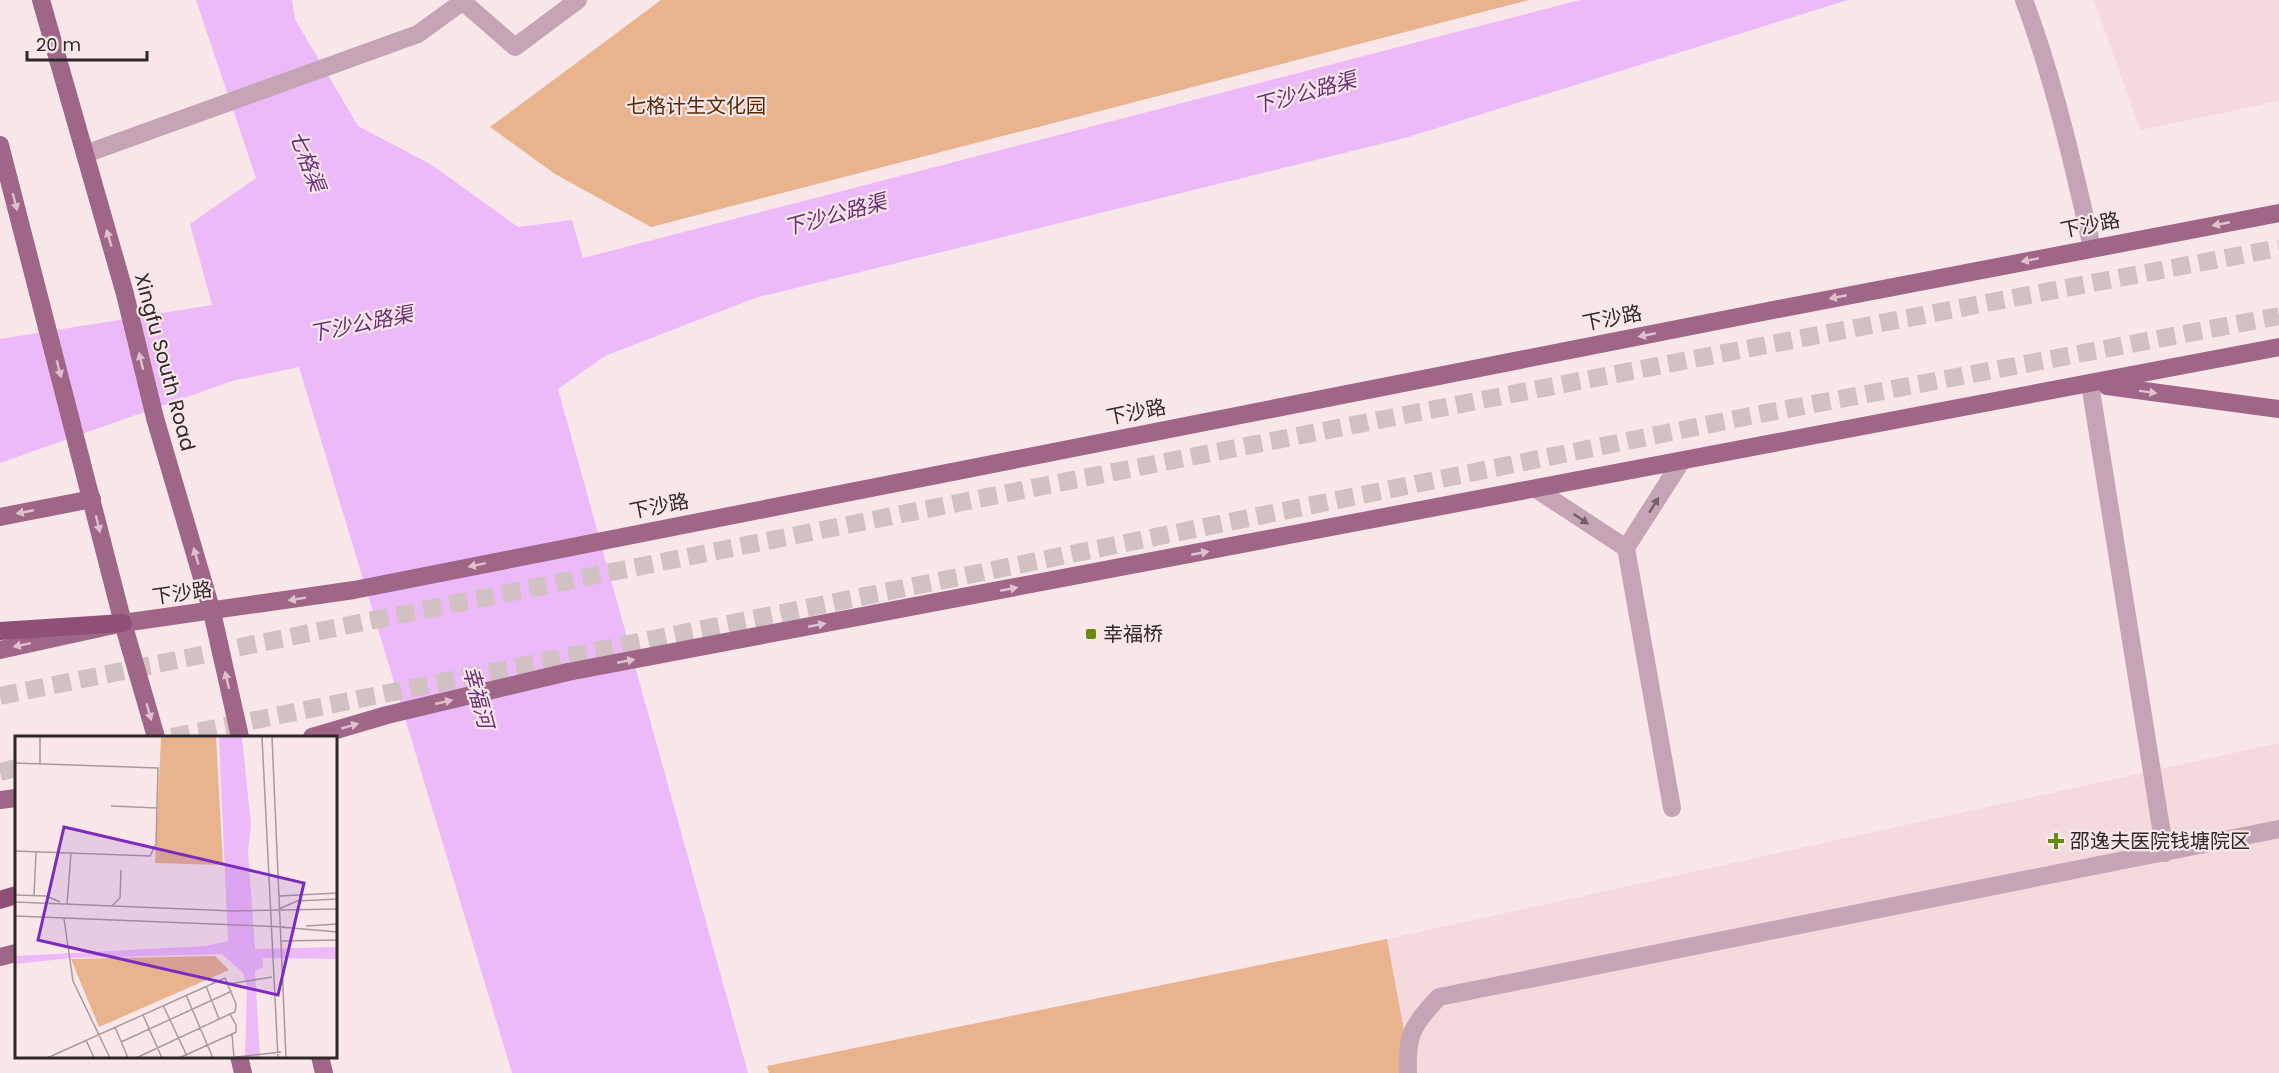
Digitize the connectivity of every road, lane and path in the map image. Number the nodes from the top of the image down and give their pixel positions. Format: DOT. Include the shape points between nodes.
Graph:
graph roads {
  1 [pos="40,0"];
  2 [pos="578,0"];
  3 [pos="2024,0"];
  4 [pos="462,1"];
  5 [pos="0,145"];
  6 [pos="85,153"];
  7 [pos="2279,213"];
  8 [pos="2092,248"];
  9 [pos="2279,347"];
  10 [pos="2090,384"];
  11 [pos="2279,409"];
  12 [pos="1681,462"];
  13 [pos="1536,489"];
  14 [pos="92,499"];
  15 [pos="0,517"];
  16 [pos="1626,548"];
  17 [pos="212,612"];
  18 [pos="123,623"];
  19 [pos="0,631"];
  20 [pos="0,650"];
  21 [pos="156,736"];
  22 [pos="240,736"];
  23 [pos="315,736"];
  24 [pos="15,798"];
  25 [pos="0,800"];
  26 [pos="1672,808"];
  27 [pos="2279,829"];
  28 [pos="2165,853"];
  29 [pos="15,895"];
  30 [pos="0,900"];
  31 [pos="15,953"];
  32 [pos="0,957"];
  33 [pos="239,1058"];
  34 [pos="320,1058"];
  35 [pos="243,1073"];
  36 [pos="324,1073"];
  37 [pos="1408,1073"];
  1 -- 6 [label="main road, Xingfu South Road"];
  2 -- 4 [label="street" via="515,47"];
  3 -- 8 [label="street" via="2072,160"];
  4 -- 6 [label="street" via="418,34"];
  5 -- 14 [label="main road, one-way"];
  17 -- 6 [label="main road, Xingfu South Road, one-way" via="155,418"];
  7 -- 8 [label="main road, 下沙路, one-way"];
  8 -- 17 [label="main road, 下沙路, one-way" via="354,590"];
  9 -- 10 [label="main road"];
  10 -- 11 [label="main road, one-way"];
  10 -- 12 [label="main road"];
  10 -- 28 [label="street"];
  12 -- 13 [label="main road"];
  16 -- 12 [label="street, one-way"];
  13 -- 16 [label="street, one-way"];
  23 -- 13 [label="main road, one-way" via="568,672"];
  14 -- 15 [label="main road, one-way"];
  14 -- 18 [label="main road, one-way"];
  16 -- 26 [label="street"];
  17 -- 18 [label="main road, 下沙路"];
  22 -- 17 [label="main road, Xingfu South Road, one-way"];
  18 -- 19 [label="highway"];
  18 -- 20 [label="main road, 下沙路, one-way"];
  18 -- 21 [label="main road, one-way"];
  24 -- 25 [label="main road"];
  27 -- 28 [label="street"];
  28 -- 37 [label="street" via="1439,997 1417,1020 1407,1052"];
  29 -- 30 [label="highway"];
  31 -- 32 [label="main road"];
  33 -- 35 [label="main road"];
  34 -- 36 [label="main road"];
}
